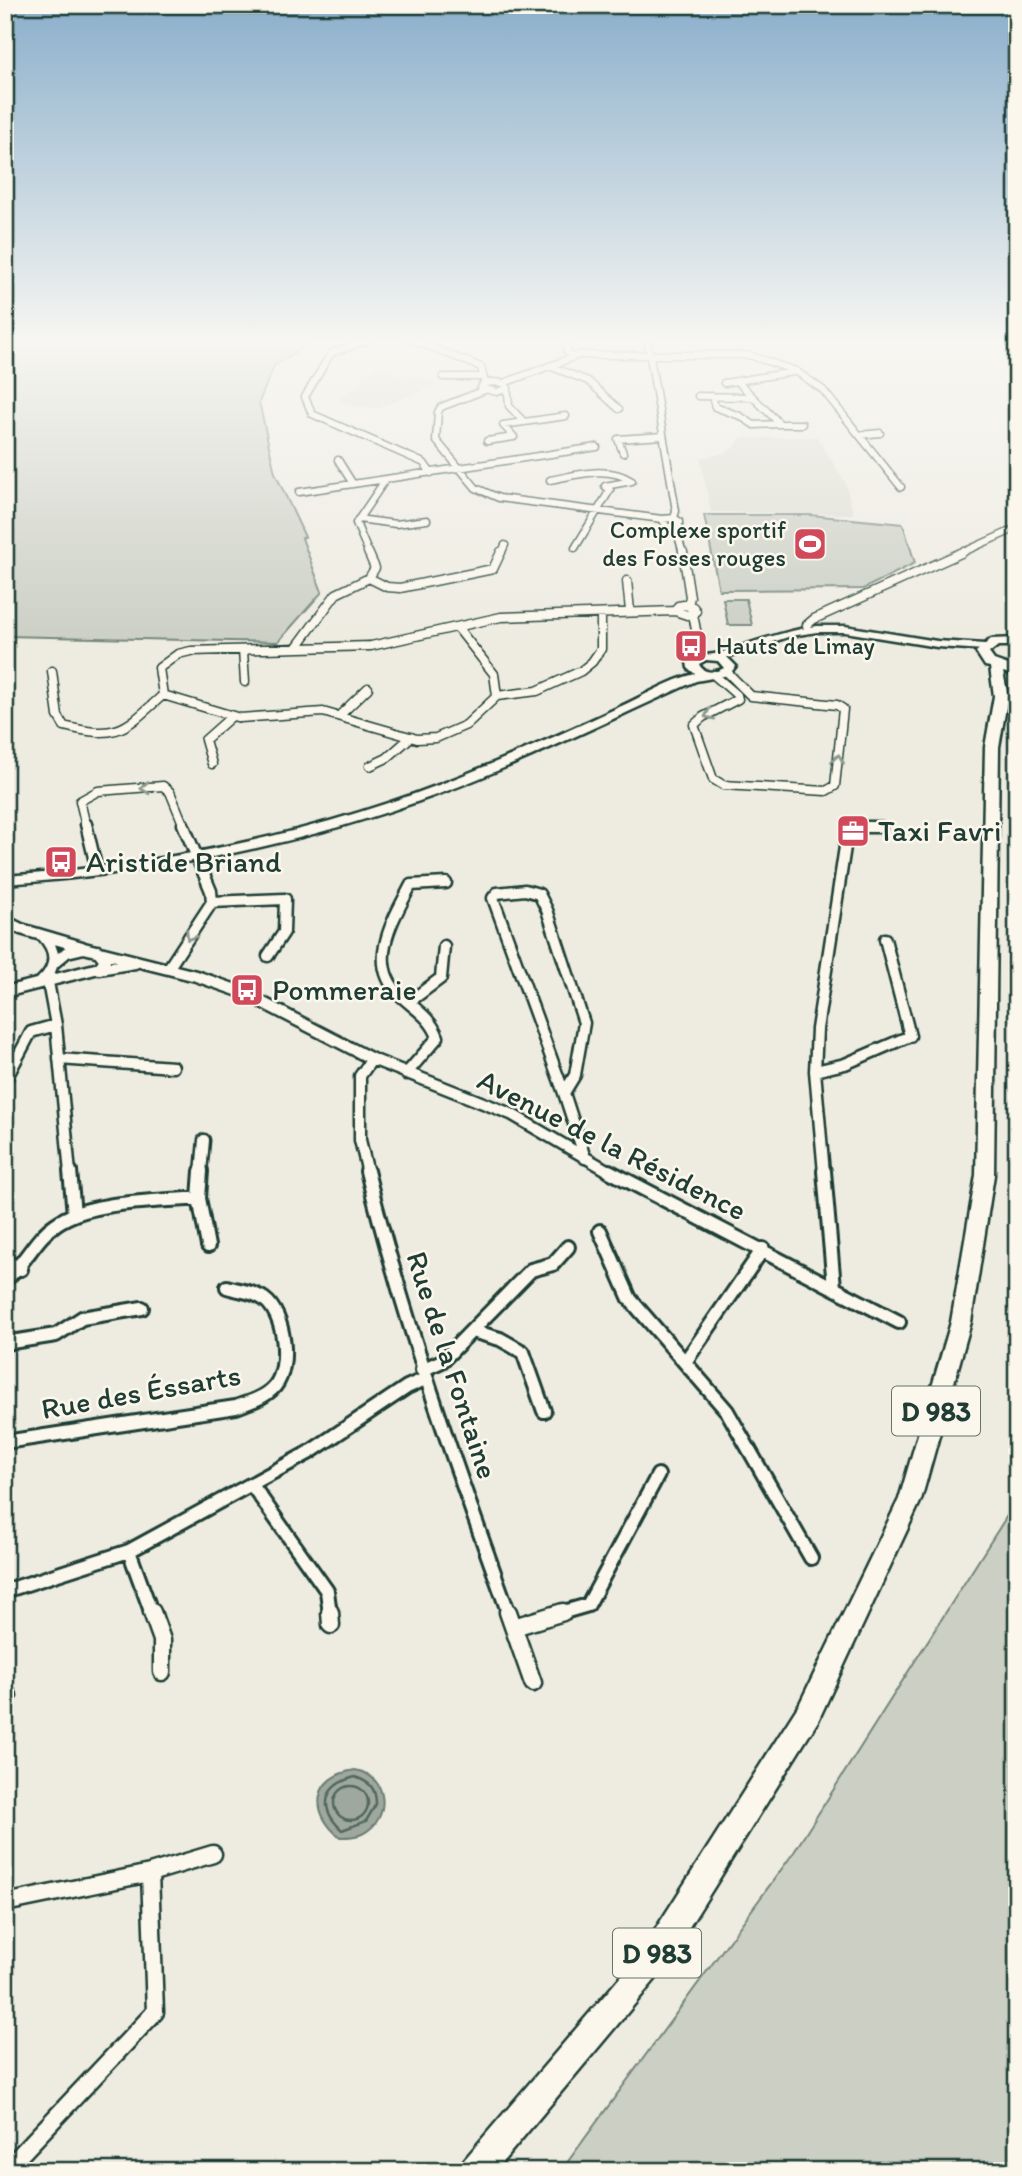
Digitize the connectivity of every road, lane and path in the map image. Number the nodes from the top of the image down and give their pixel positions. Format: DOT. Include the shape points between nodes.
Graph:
graph roads {
  1 [pos="373,441"];
  2 [pos="436,441"];
  3 [pos="487,441"];
  4 [pos="490,441"];
  5 [pos="619,441"];
  6 [pos="664,441"];
  7 [pos="864,441"];
  8 [pos="597,447"];
  9 [pos="623,453"];
  10 [pos="338,460"];
  11 [pos="459,468"];
  12 [pos="431,473"];
  13 [pos="593,474"];
  14 [pos="386,479"];
  15 [pos="550,480"];
  16 [pos="353,484"];
  17 [pos="605,486"];
  18 [pos="901,486"];
  19 [pos="299,492"];
  20 [pos="597,510"];
  21 [pos="674,518"];
  22 [pos="358,519"];
  23 [pos="662,519"];
  24 [pos="427,520"];
  25 [pos="676,528"];
  26 [pos="1017,528"];
  27 [pos="505,545"];
  28 [pos="575,548"];
  29 [pos="369,578"];
  30 [pos="627,581"];
  31 [pos="688,605"];
  32 [pos="630,611"];
  33 [pos="675,611"];
  34 [pos="693,614"];
  35 [pos="601,615"];
  36 [pos="457,627"];
  37 [pos="808,629"];
  38 [pos="1017,632"];
  39 [pos="783,635"];
  40 [pos="1011,642"];
  41 [pos="699,646"];
  42 [pos="296,648"];
  43 [pos="243,650"];
  44 [pos="984,652"];
  45 [pos="714,657"];
  46 [pos="695,663"];
  47 [pos="996,667"];
  48 [pos="729,668"];
  49 [pos="52,671"];
  50 [pos="711,675"];
  51 [pos="1012,681"];
  52 [pos="245,682"];
  53 [pos="368,688"];
  54 [pos="163,695"];
  55 [pos="497,696"];
  56 [pos="232,716"];
  57 [pos="339,716"];
  58 [pos="411,737"];
  59 [pos="212,764"];
  60 [pos="370,766"];
  61 [pos="881,827"];
  62 [pos="195,855"];
  63 [pos="96,866"];
  64 [pos="5,872"];
  65 [pos="5,880"];
  66 [pos="446,883"];
  67 [pos="212,902"];
  68 [pos="5,921"];
  69 [pos="42,936"];
  70 [pos="886,939"];
  71 [pos="444,946"];
  72 [pos="84,948"];
  73 [pos="97,951"];
  74 [pos="268,956"];
  75 [pos="142,963"];
  76 [pos="53,965"];
  77 [pos="168,969"];
  78 [pos="94,970"];
  79 [pos="68,976"];
  80 [pos="44,982"];
  81 [pos="5,992"];
  82 [pos="409,1002"];
  83 [pos="56,1025"];
  84 [pos="59,1059"];
  85 [pos="372,1059"];
  86 [pos="173,1067"];
  87 [pos="815,1071"];
  88 [pos="406,1074"];
  89 [pos="5,1081"];
  90 [pos="565,1093"];
  91 [pos="204,1140"];
  92 [pos="585,1158"];
  93 [pos="199,1198"];
  94 [pos="74,1214"];
  95 [pos="600,1231"];
  96 [pos="208,1246"];
  97 [pos="568,1247"];
  98 [pos="763,1250"];
  99 [pos="5,1261"];
  100 [pos="21,1269"];
  101 [pos="5,1280"];
  102 [pos="227,1287"];
  103 [pos="834,1287"];
  104 [pos="142,1308"];
  105 [pos="898,1322"];
  106 [pos="472,1331"];
  107 [pos="5,1343"];
  108 [pos="685,1362"];
  109 [pos="424,1375"];
  110 [pos="544,1411"];
  111 [pos="5,1442"];
  112 [pos="658,1475"];
  113 [pos="252,1485"];
  114 [pos="130,1551"];
  115 [pos="811,1558"];
  116 [pos="5,1591"];
  117 [pos="331,1625"];
  118 [pos="514,1627"];
  119 [pos="162,1672"];
  120 [pos="533,1683"];
  121 [pos="214,1854"];
  122 [pos="150,1873"];
  123 [pos="5,1903"];
  124 [pos="5,2171"];
  125 [pos="475,2171"];
  1 -- 12 [label="street" via="424,463"];
  2 -- 11 [label="street"];
  3 -- 4 [label="street"];
  5 -- 9 [label="street"];
  6 -- 21 [label="street"];
  7 -- 18 [label="street"];
  8 -- 11 [label="street"];
  10 -- 16 [label="street"];
  11 -- 12 [label="street"];
  11 -- 20 [label="street" via="476,488 493,496"];
  12 -- 14 [label="street"];
  13 -- 15 [label="street"];
  13 -- 17 [label="street"];
  13 -- 17 [label="street" via="606,472 632,481"];
  14 -- 16 [label="street"];
  14 -- 22 [label="street"];
  16 -- 19 [label="street"];
  17 -- 20 [label="street" via="610,490"];
  20 -- 23 [label="street"];
  20 -- 28 [label="street"];
  21 -- 23 [label="street"];
  21 -- 25 [label="street" via="680,524"];
  22 -- 24 [label="street" via="396,524"];
  22 -- 29 [label="street" via="375,568"];
  23 -- 25 [label="street" via="667,527"];
  25 -- 31 [label="street"];
  26 -- 37 [label="street" via="814,619"];
  27 -- 29 [label="street" via="493,569 400,588"];
  29 -- 42 [label="street" via="336,594"];
  30 -- 32 [label="street"];
  31 -- 33 [label="street"];
  31 -- 34 [label="street" via="695,608"];
  32 -- 33 [label="street"];
  32 -- 35 [label="street"];
  33 -- 34 [label="street"];
  34 -- 41 [label="street"];
  35 -- 36 [label="street" via="501,617"];
  35 -- 55 [label="street" via="600,651 586,669 528,695"];
  36 -- 42 [label="street" via="371,646"];
  36 -- 55 [label="street" via="494,674"];
  37 -- 39 [label="main road"];
  37 -- 44 [label="main road" via="845,629"];
  38 -- 40 [label="main road"];
  39 -- 45 [label="main road"];
  39 -- 48 [label="main road" via="733,660"];
  40 -- 44 [label="main road"];
  41 -- 45 [label="street"];
  41 -- 46 [label="street"];
  42 -- 43 [label="street"];
  43 -- 52 [label="street"];
  43 -- 54 [label="street" via="178,654 159,668"];
  44 -- 47 [label="main road"];
  45 -- 46 [label="main road"];
  45 -- 48 [label="main road"];
  46 -- 50 [label="main road" via="698,672"];
  46 -- 62 [label="main road" via="686,674 569,729 423,790 330,821"];
  47 -- 51 [label="main road, D 983"];
  47 -- 51 [label="main road"];
  48 -- 50 [label="main road"];
  50 -- 48 [label="street, one-way" via="738,698 694,725 713,779 723,785 831,790 843,709 751,696 731,678"];
  49 -- 54 [label="street" via="62,723 93,734 105,736 123,730"];
  50 -- 62 [label="main road" via="689,680 419,797 331,825"];
  51 -- 125 [label="main road, D 983" via="992,747 985,1175 961,1322 910,1500 809,1712 649,1965"];
  53 -- 57 [label="street"];
  54 -- 56 [label="street"];
  55 -- 58 [label="street" via="466,725 436,738"];
  56 -- 57 [label="street" via="323,712"];
  56 -- 59 [label="street" via="205,740"];
  57 -- 58 [label="street"];
  58 -- 60 [label="street"];
  61 -- 87 [label="street" via="857,827 847,834 817,1029"];
  62 -- 63 [label="main road"];
  62 -- 63 [label="street, one-way" via="170,792 163,786 98,791 80,802"];
  62 -- 65 [label="main road" via="64,877"];
  62 -- 67 [label="street"];
  63 -- 64 [label="main road"];
  66 -- 82 [label="street" via="411,885 385,936 383,966 388,982"];
  67 -- 74 [label="street" via="285,899 284,932"];
  67 -- 77 [label="street, one-way"];
  68 -- 69 [label="street"];
  69 -- 72 [label="street"];
  69 -- 76 [label="street" via="53,947"];
  70 -- 87 [label="street" via="910,1036 845,1064"];
  71 -- 82 [label="street" via="441,978"];
  72 -- 73 [label="street, Avenue de la Résidence"];
  72 -- 76 [label="street" via="67,952"];
  73 -- 75 [label="street, Avenue de la Résidence"];
  73 -- 78 [label="street" via="105,962"];
  75 -- 77 [label="street, Avenue de la Résidence"];
  75 -- 78 [label="street, Avenue de la Résidence"];
  76 -- 79 [label="street" via="55,973"];
  76 -- 80 [label="street"];
  77 -- 85 [label="street, Avenue de la Résidence" via="254,998"];
  78 -- 79 [label="street, Avenue de la Résidence"];
  79 -- 80 [label="street, Avenue de la Résidence"];
  80 -- 81 [label="street, Avenue de la Résidence"];
  80 -- 83 [label="street"];
  82 -- 88 [label="street" via="433,1022 438,1037"];
  83 -- 84 [label="street"];
  83 -- 89 [label="street" via="31,1032"];
  84 -- 86 [label="street"];
  84 -- 94 [label="street"];
  85 -- 88 [label="street, Avenue de la Résidence"];
  85 -- 109 [label="street, Rue de la Fontaine" via="360,1076 360,1140"];
  87 -- 103 [label="street"];
  88 -- 92 [label="street, Avenue de la Résidence" via="511,1114"];
  90 -- 90 [label="street" via="575,1075 584,1023 547,910 538,894 525,890 497,893 493,898"];
  90 -- 92 [label="street"];
  91 -- 93 [label="street"];
  92 -- 98 [label="street, Avenue de la Résidence"];
  93 -- 94 [label="street"];
  93 -- 96 [label="street"];
  94 -- 100 [label="street" via="54,1224"];
  95 -- 108 [label="street" via="630,1298"];
  97 -- 106 [label="street" via="553,1264 531,1270"];
  98 -- 103 [label="street, Avenue de la Résidence"];
  98 -- 108 [label="street"];
  99 -- 100 [label="street"];
  100 -- 101 [label="street"];
  102 -- 111 [label="street, Rue des Éssarts" via="265,1299 278,1317 283,1361 278,1381 263,1396 236,1407"];
  103 -- 105 [label="street, Avenue de la Résidence"];
  104 -- 107 [label="street" via="82,1318 56,1335"];
  106 -- 109 [label="street"];
  106 -- 110 [label="street" via="523,1352"];
  108 -- 115 [label="street" via="727,1411"];
  109 -- 113 [label="street"];
  109 -- 118 [label="street, Rue de la Fontaine"];
  112 -- 118 [label="street" via="588,1605"];
  113 -- 114 [label="street"];
  113 -- 117 [label="street" via="327,1591"];
  114 -- 116 [label="street"];
  114 -- 119 [label="street" via="162,1640"];
  118 -- 120 [label="street, Rue de la Fontaine"];
  121 -- 122 [label="street"];
  122 -- 123 [label="street"];
  122 -- 124 [label="street" via="155,2011"];
}
